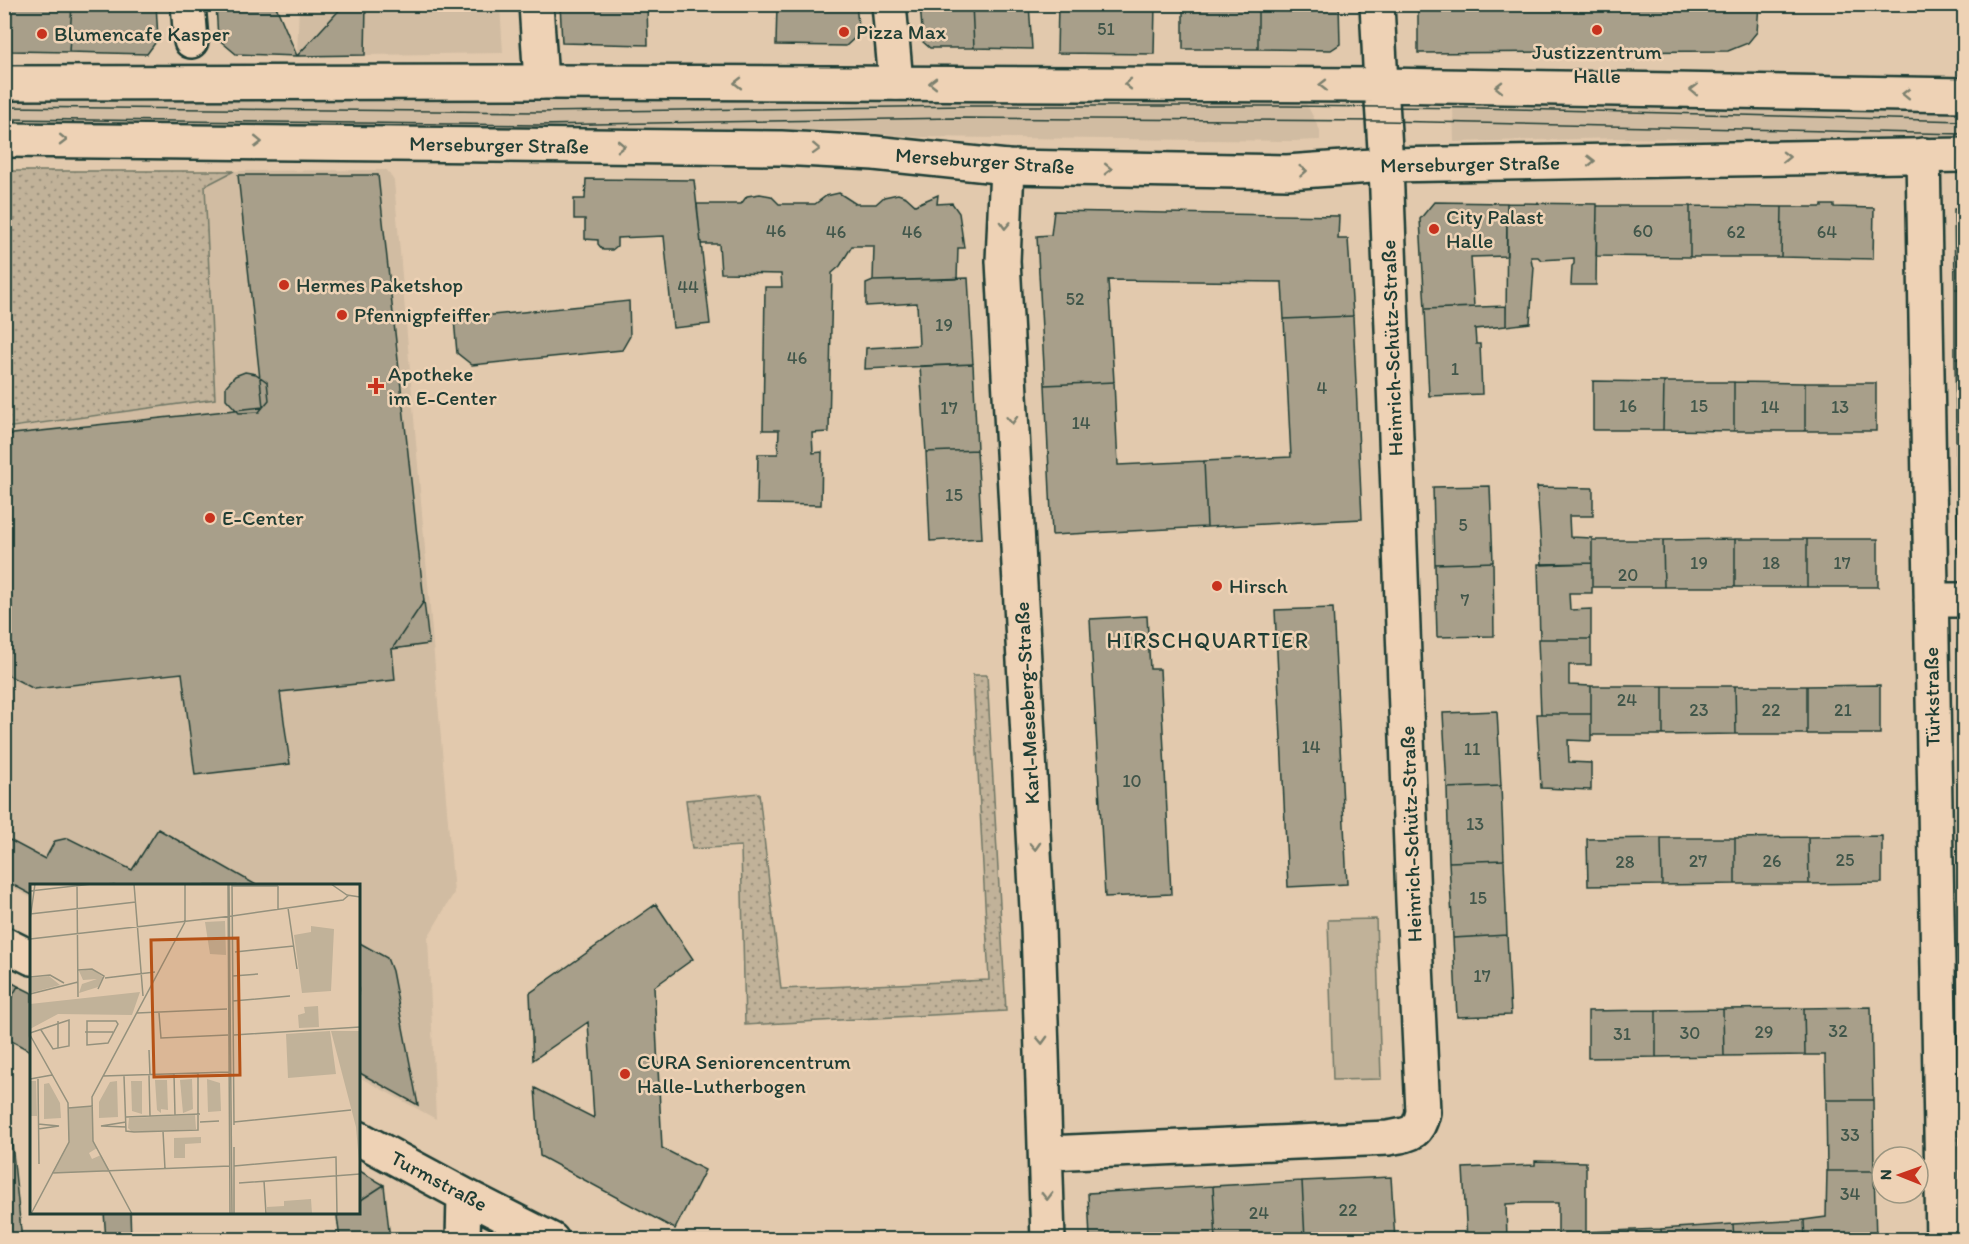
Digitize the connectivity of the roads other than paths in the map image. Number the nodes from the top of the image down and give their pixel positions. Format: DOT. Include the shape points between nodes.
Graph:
graph roads {
  1 [pos="188,4"];
  2 [pos="536,4"];
  3 [pos="890,4"];
  4 [pos="1377,4"];
  5 [pos="191,41"];
  6 [pos="541,82"];
  7 [pos="4,83"];
  8 [pos="896,83"];
  9 [pos="1382,85"];
  10 [pos="1965,95"];
  11 [pos="4,140"];
  12 [pos="1923,155"];
  13 [pos="1965,155"];
  14 [pos="1386,165"];
  15 [pos="1007,167"];
  16 [pos="1931,600"];
  17 [pos="1965,600"];
  18 [pos="4,944"];
  19 [pos="1951,956"];
  20 [pos="30,957"];
  21 [pos="360,1138"];
  22 [pos="1047,1153"];
  23 [pos="464,1196"];
  24 [pos="463,1239"];
  25 [pos="552,1239"];
  26 [pos="1048,1239"];
  27 [pos="1943,1239"];
  1 -- 5 [label="street"];
  2 -- 6 [label="street"];
  3 -- 8 [label="street"];
  4 -- 9 [label="street"];
  6 -- 7 [label="street"];
  8 -- 6 [label="street, one-way"];
  9 -- 8 [label="street, one-way"];
  10 -- 9 [label="street, one-way"];
  9 -- 14 [label="street"];
  11 -- 15 [label="street, Merseburger Straße, one-way" via="780,148 866,152"];
  12 -- 13 [label="street, Merseburger Straße"];
  14 -- 12 [label="street, Merseburger Straße, one-way"];
  12 -- 16 [label="street, Türkstraße"];
  15 -- 14 [label="street, Merseburger Straße, one-way" via="1287,172"];
  14 -- 22 [label="street, Heinrich-Schütz-Straße" via="1423,1112 1420,1126 1410,1134 1388,1138"];
  15 -- 22 [label="street, Karl-Meseberg-Straße, one-way" via="1004,261"];
  16 -- 17 [label="street"];
  16 -- 19 [label="street, Türkstraße"];
  18 -- 20 [label="street"];
  19 -- 27 [label="street, Türkstraße"];
  21 -- 23 [label="street, Turmstraße"];
  22 -- 26 [label="street, Karl-Meseberg-Straße, one-way"];
  23 -- 24 [label="street"];
  23 -- 25 [label="street, Turmstraße"];
}
